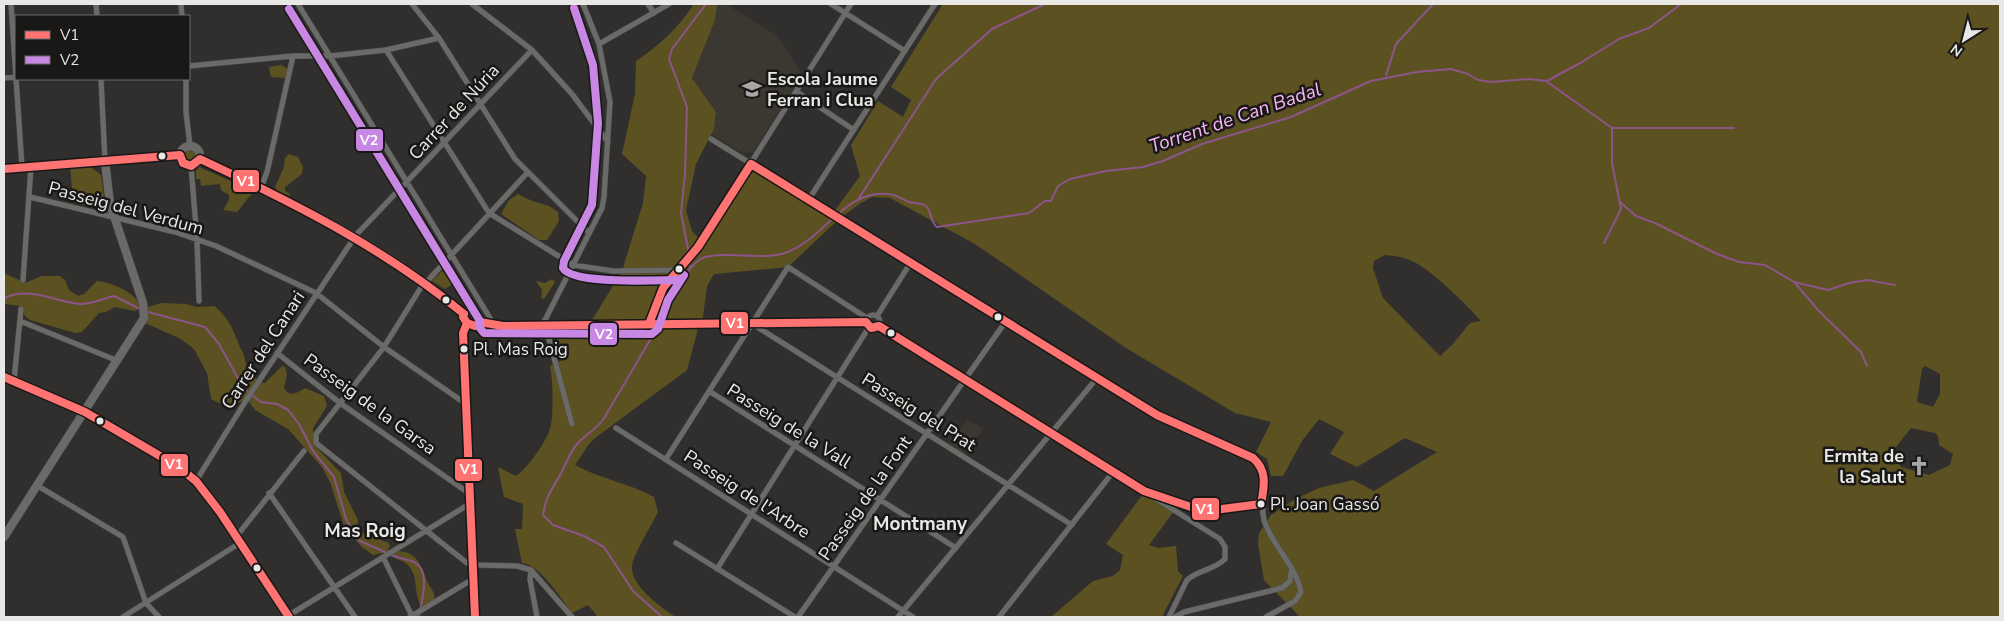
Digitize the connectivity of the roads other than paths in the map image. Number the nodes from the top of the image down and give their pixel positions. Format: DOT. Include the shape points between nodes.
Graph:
graph roads {
  1 [pos="11,4"];
  2 [pos="298,4"];
  3 [pos="412,4"];
  4 [pos="472,4"];
  5 [pos="583,4"];
  6 [pos="648,4"];
  7 [pos="669,4"];
  8 [pos="832,4"];
  9 [pos="851,4"];
  10 [pos="935,4"];
  11 [pos="654,13"];
  12 [pos="845,13"];
  13 [pos="438,38"];
  14 [pos="599,44"];
  15 [pos="386,50"];
  16 [pos="532,50"];
  17 [pos="905,51"];
  18 [pos="293,56"];
  19 [pos="330,56"];
  20 [pos="15,62"];
  21 [pos="190,66"];
  22 [pos="16,80"];
  23 [pos="101,80"];
  24 [pos="186,80"];
  25 [pos="797,92"];
  26 [pos="479,105"];
  27 [pos="854,130"];
  28 [pos="711,139"];
  29 [pos="444,143"];
  30 [pos="608,143"];
  31 [pos="190,146"];
  32 [pos="180,155"];
  33 [pos="200,159"];
  34 [pos="106,161"];
  35 [pos="751,164"];
  36 [pos="31,166"];
  37 [pos="191,166"];
  38 [pos="22,167"];
  39 [pos="4,169"];
  40 [pos="528,172"];
  41 [pos="408,182"];
  42 [pos="261,188"];
  43 [pos="30,197"];
  44 [pos="809,199"];
  45 [pos="488,213"];
  46 [pos="114,218"];
  47 [pos="589,233"];
  48 [pos="356,235"];
  49 [pos="197,239"];
  50 [pos="452,254"];
  51 [pos="911,262"];
  52 [pos="573,265"];
  53 [pos="676,270"];
  54 [pos="23,280"];
  55 [pos="426,281"];
  56 [pos="316,293"];
  57 [pos="199,301"];
  58 [pos="482,304"];
  59 [pos="21,309"];
  60 [pos="474,312"];
  61 [pos="464,314"];
  62 [pos="877,316"];
  63 [pos="20,321"];
  64 [pos="1006,321"];
  65 [pos="480,322"];
  66 [pos="867,322"];
  67 [pos="467,323"];
  68 [pos="751,323"];
  69 [pos="649,324"];
  70 [pos="490,325"];
  71 [pos="540,326"];
  72 [pos="879,326"];
  73 [pos="384,347"];
  74 [pos="277,353"];
  75 [pos="118,361"];
  76 [pos="837,376"];
  77 [pos="4,378"];
  78 [pos="1097,378"];
  79 [pos="964,379"];
  80 [pos="14,381"];
  81 [pos="709,391"];
  82 [pos="340,403"];
  83 [pos="467,404"];
  84 [pos="85,412"];
  85 [pos="572,424"];
  86 [pos="616,428"];
  87 [pos="927,433"];
  88 [pos="1050,433"];
  89 [pos="794,446"];
  90 [pos="304,451"];
  91 [pos="666,459"];
  92 [pos="1113,472"];
  93 [pos="196,481"];
  94 [pos="1009,484"];
  95 [pos="38,486"];
  96 [pos="1144,491"];
  97 [pos="269,493"];
  98 [pos="470,494"];
  99 [pos="880,500"];
  100 [pos="471,503"];
  101 [pos="1261,504"];
  102 [pos="752,514"];
  103 [pos="1072,525"];
  104 [pos="424,531"];
  105 [pos="4,537"];
  106 [pos="236,537"];
  107 [pos="240,543"];
  108 [pos="676,543"];
  109 [pos="956,548"];
  110 [pos="383,557"];
  111 [pos="473,566"];
  112 [pos="834,566"];
  113 [pos="717,569"];
  114 [pos="531,570"];
  115 [pos="1292,571"];
  116 [pos="473,579"];
  117 [pos="334,587"];
  118 [pos="146,603"];
  119 [pos="903,611"];
  120 [pos="123,617"];
  121 [pos="160,617"];
  122 [pos="288,617"];
  123 [pos="355,617"];
  124 [pos="411,617"];
  125 [pos="475,617"];
  126 [pos="537,617"];
  127 [pos="572,617"];
  128 [pos="796,617"];
  129 [pos="898,617"];
  130 [pos="913,617"];
  131 [pos="999,617"];
  132 [pos="1169,617"];
  133 [pos="1174,617"];
  134 [pos="1266,617"];
  1 -- 20 [label="street"];
  2 -- 19 [label="street"];
  3 -- 13 [label="street"];
  4 -- 16 [label="street"];
  5 -- 14 [label="street"];
  6 -- 11 [label="street"];
  7 -- 11 [label="street"];
  8 -- 12 [label="street"];
  9 -- 12 [label="street"];
  10 -- 17 [label="street"];
  11 -- 14 [label="street"];
  12 -- 17 [label="street"];
  12 -- 25 [label="street"];
  13 -- 15 [label="street"];
  13 -- 26 [label="street"];
  14 -- 30 [label="street" via="610,102"];
  15 -- 19 [label="street"];
  15 -- 29 [label="street"];
  16 -- 26 [label="street, Carrer de Núria"];
  16 -- 30 [label="street" via="572,94"];
  17 -- 27 [label="street"];
  18 -- 19 [label="street"];
  18 -- 21 [label="street"];
  18 -- 42 [label="street"];
  19 -- 41 [label="street"];
  22 -- 38 [label="street"];
  23 -- 34 [label="street"];
  24 -- 31 [label="street"];
  25 -- 27 [label="street"];
  25 -- 35 [label="street"];
  26 -- 29 [label="street, Carrer de Núria"];
  26 -- 40 [label="street" via="515,159"];
  27 -- 44 [label="street"];
  28 -- 35 [label="street"];
  29 -- 41 [label="street, Carrer de Núria"];
  29 -- 45 [label="street"];
  30 -- 47 [label="street" via="602,208"];
  31 -- 32 [label="street"];
  31 -- 33 [label="street" via="199,150"];
  32 -- 34 [label="street"];
  32 -- 37 [label="street" via="183,163"];
  33 -- 37 [label="street"];
  33 -- 42 [label="street"];
  34 -- 36 [label="street"];
  34 -- 46 [label="street"];
  35 -- 44 [label="street"];
  35 -- 53 [label="street" via="698,247"];
  36 -- 38 [label="street"];
  36 -- 43 [label="street"];
  37 -- 49 [label="street"];
  38 -- 39 [label="street"];
  40 -- 45 [label="street"];
  40 -- 47 [label="street"];
  41 -- 48 [label="street, Carrer de Núria"];
  41 -- 50 [label="street"];
  42 -- 48 [label="street"];
  43 -- 46 [label="street, Passeig del Verdum"];
  43 -- 54 [label="street"];
  44 -- 51 [label="street"];
  45 -- 50 [label="street"];
  45 -- 52 [label="street"];
  46 -- 49 [label="street, Passeig del Verdum"];
  46 -- 75 [label="street" via="145,310 142,323"];
  47 -- 52 [label="street"];
  48 -- 55 [label="street"];
  48 -- 56 [label="street, Carrer del Canari"];
  49 -- 56 [label="street, Passeig del Verdum"];
  49 -- 57 [label="street"];
  50 -- 55 [label="street"];
  50 -- 58 [label="street"];
  51 -- 62 [label="street"];
  51 -- 64 [label="street"];
  52 -- 53 [label="street" via="613,271"];
  52 -- 71 [label="street"];
  53 -- 69 [label="street" via="658,296"];
  55 -- 61 [label="street"];
  55 -- 73 [label="street"];
  56 -- 73 [label="street, Passeig del Verdum"];
  56 -- 74 [label="street, Carrer del Canari"];
  58 -- 60 [label="street"];
  58 -- 70 [label="street"];
  59 -- 63 [label="street"];
  60 -- 61 [label="street"];
  60 -- 65 [label="street"];
  61 -- 67 [label="street"];
  62 -- 66 [label="street" via="870,315"];
  62 -- 72 [label="street"];
  63 -- 75 [label="street"];
  63 -- 80 [label="street"];
  64 -- 78 [label="street"];
  64 -- 79 [label="street, Passeig de la Font"];
  65 -- 67 [label="street" via="475,326"];
  65 -- 70 [label="street"];
  66 -- 68 [label="street"];
  66 -- 68 [label="street" via="788,268"];
  66 -- 72 [label="street" via="874,328"];
  66 -- 76 [label="street"];
  67 -- 83 [label="street" via="463,334"];
  68 -- 69 [label="street"];
  68 -- 76 [label="street, Passeig del Prat"];
  68 -- 81 [label="street"];
  69 -- 71 [label="street"];
  70 -- 71 [label="street"];
  71 -- 85 [label="street" via="549,339"];
  72 -- 79 [label="street"];
  73 -- 82 [label="street"];
  73 -- 83 [label="street, Passeig del Verdum"];
  74 -- 82 [label="street, Passeig de la Garsa"];
  74 -- 93 [label="street, Carrer del Canari"];
  75 -- 84 [label="street"];
  76 -- 87 [label="street, Passeig del Prat"];
  76 -- 89 [label="street"];
  77 -- 80 [label="street"];
  78 -- 88 [label="street"];
  78 -- 101 [label="street" via="1158,415 1261,463 1265,471"];
  79 -- 87 [label="street, Passeig de la Font"];
  79 -- 88 [label="street"];
  80 -- 84 [label="street"];
  81 -- 89 [label="street, Passeig de la Vall"];
  81 -- 91 [label="street"];
  82 -- 98 [label="street, Passeig de la Garsa"];
  82 -- 104 [label="street" via="316,434 316,443"];
  83 -- 98 [label="street"];
  84 -- 93 [label="street" via="177,466"];
  84 -- 95 [label="street"];
  86 -- 91 [label="street, Passeig de l'Arbre"];
  87 -- 94 [label="street, Passeig del Prat"];
  87 -- 99 [label="street, Passeig de la Font"];
  88 -- 92 [label="street"];
  88 -- 94 [label="street"];
  89 -- 99 [label="street, Passeig de la Vall"];
  89 -- 102 [label="street"];
  90 -- 97 [label="street"];
  91 -- 102 [label="street, Passeig de l'Arbre"];
  92 -- 96 [label="street"];
  92 -- 103 [label="street"];
  93 -- 106 [label="street"];
  94 -- 103 [label="street, Passeig del Prat"];
  94 -- 109 [label="street"];
  95 -- 105 [label="street"];
  95 -- 118 [label="street" via="123,537"];
  96 -- 101 [label="street" via="1191,507 1214,510"];
  96 -- 132 [label="street" via="1220,539 1225,546 1224,559 1219,564 1187,580"];
  97 -- 106 [label="street"];
  97 -- 117 [label="street"];
  98 -- 100 [label="street"];
  99 -- 109 [label="street, Passeig de la Vall"];
  99 -- 112 [label="street, Passeig de la Font"];
  100 -- 104 [label="street"];
  100 -- 111 [label="street"];
  101 -- 115 [label="street" via="1265,523"];
  102 -- 112 [label="street, Passeig de l'Arbre"];
  102 -- 113 [label="street"];
  103 -- 131 [label="street"];
  104 -- 110 [label="street"];
  104 -- 111 [label="street"];
  106 -- 107 [label="street"];
  107 -- 118 [label="street"];
  107 -- 122 [label="street"];
  108 -- 113 [label="street"];
  109 -- 119 [label="street"];
  110 -- 117 [label="street"];
  110 -- 124 [label="street"];
  111 -- 114 [label="street" via="517,566"];
  111 -- 116 [label="street"];
  112 -- 119 [label="street, Passeig de l'Arbre"];
  112 -- 128 [label="street, Passeig de la Font"];
  113 -- 128 [label="street"];
  114 -- 126 [label="street"];
  114 -- 127 [label="street"];
  115 -- 133 [label="street" via="1290,581 1282,588"];
  115 -- 134 [label="street" via="1300,595"];
  116 -- 124 [label="street"];
  116 -- 125 [label="street"];
  117 -- 122 [label="street"];
  117 -- 123 [label="street"];
  118 -- 120 [label="street"];
  118 -- 121 [label="street"];
  119 -- 129 [label="street"];
  119 -- 130 [label="street, Passeig de l'Arbre"];
}
